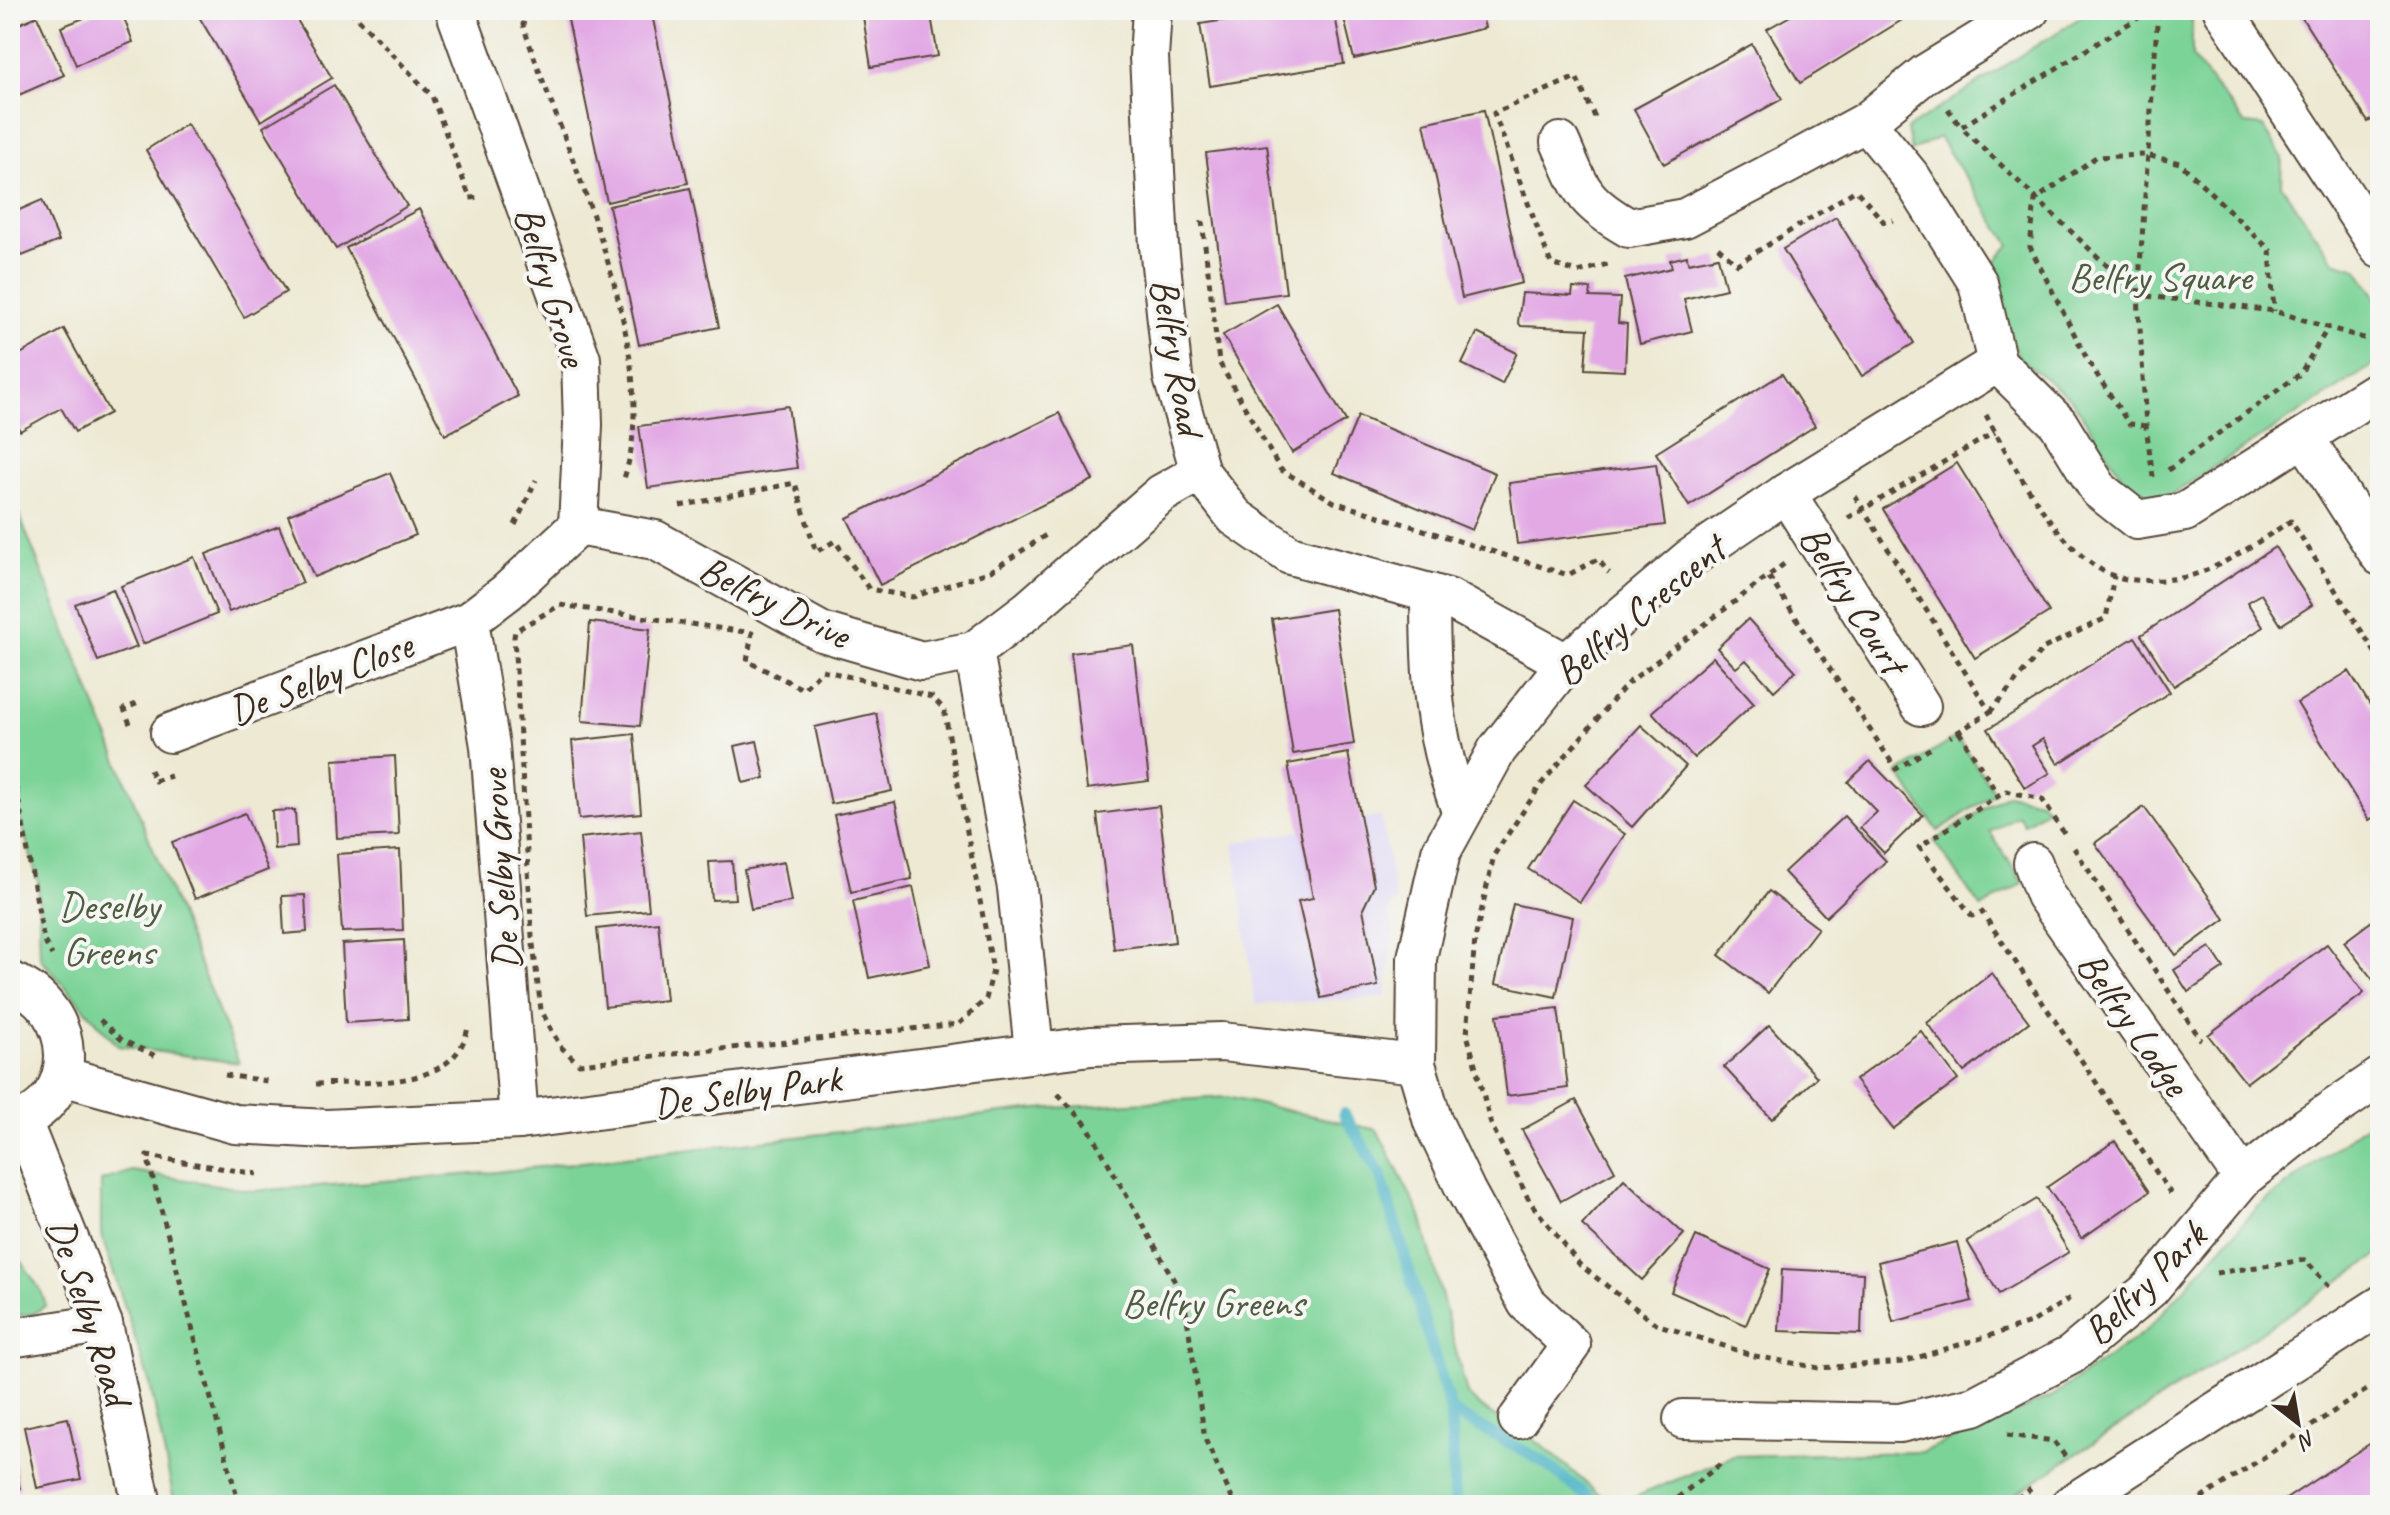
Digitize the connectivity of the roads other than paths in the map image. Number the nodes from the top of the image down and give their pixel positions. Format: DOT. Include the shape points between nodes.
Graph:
graph roads {
  1 [pos="455,10"];
  2 [pos="1152,10"];
  3 [pos="2030,10"];
  4 [pos="2223,10"];
  5 [pos="1866,122"];
  6 [pos="1560,142"];
  7 [pos="2380,249"];
  8 [pos="1997,363"];
  9 [pos="2380,389"];
  10 [pos="2305,438"];
  11 [pos="1200,472"];
  12 [pos="1786,493"];
  13 [pos="578,526"];
  14 [pos="2380,556"];
  15 [pos="1430,593"];
  16 [pos="469,621"];
  17 [pos="974,651"];
  18 [pos="1566,663"];
  19 [pos="1921,706"];
  20 [pos="170,733"];
  21 [pos="1462,813"];
  22 [pos="2033,863"];
  23 [pos="10,981"];
  24 [pos="1034,1051"];
  25 [pos="1416,1064"];
  26 [pos="62,1076"];
  27 [pos="2380,1077"];
  28 [pos="519,1120"];
  29 [pos="16,1122"];
  30 [pos="2243,1178"];
  31 [pos="2380,1306"];
  32 [pos="103,1324"];
  33 [pos="10,1338"];
  34 [pos="1518,1419"];
  35 [pos="1683,1419"];
  36 [pos="2092,1499"];
  37 [pos="142,1505"];
  1 -- 13 [label="street, Belfry Grove" via="581,359"];
  2 -- 11 [label="street, Belfry Road" via="1156,199 1173,377"];
  3 -- 5 [label="street" via="1925,74"];
  4 -- 7 [label="street"];
  5 -- 6 [label="street" via="1685,218 1629,228 1594,207"];
  5 -- 8 [label="street" via="1911,177 1978,283"];
  8 -- 10 [label="street" via="2058,423 2099,490 2137,520 2185,512"];
  8 -- 12 [label="street, Belfry Crescent"];
  9 -- 10 [label="street"];
  10 -- 14 [label="street"];
  11 -- 15 [label="street, Belfry Road" via="1235,517 1290,555"];
  11 -- 17 [label="street" via="1161,494"];
  12 -- 18 [label="street, Belfry Crescent" via="1689,559"];
  12 -- 19 [label="street, Belfry Court"];
  13 -- 16 [label="street"];
  13 -- 17 [label="street, Belfry Drive" via="655,540 822,632 922,661"];
  15 -- 18 [label="street, Belfry Road"];
  15 -- 21 [label="street" via="1430,690 1446,772"];
  16 -- 20 [label="street, De Selby Close"];
  16 -- 28 [label="street, De Selby Grove" via="490,746"];
  17 -- 24 [label="street" via="1017,888"];
  18 -- 21 [label="street, Belfry Crescent" via="1497,750"];
  21 -- 25 [label="street, Belfry Crescent" via="1441,852 1417,958"];
  22 -- 30 [label="street, Belfry Lodge" via="2045,895"];
  23 -- 26 [label="street" via="34,992 50,1008 61,1029"];
  24 -- 25 [label="street" via="1222,1042"];
  24 -- 28 [label="street, De Selby Park"];
  25 -- 34 [label="street, Belfry Crescent" via="1440,1136 1527,1303 1571,1345"];
  26 -- 28 [label="street, De Selby Park" via="235,1124 327,1129"];
  26 -- 29 [label="street" via="39,1110"];
  27 -- 30 [label="street, Belfry Park"];
  29 -- 32 [label="street, De Selby Road"];
  30 -- 35 [label="street, Belfry Park" via="2150,1289 2071,1355 1974,1406 1900,1423"];
  31 -- 36 [label="street"];
  32 -- 33 [label="street"];
  32 -- 37 [label="street, De Selby Road"];
}
